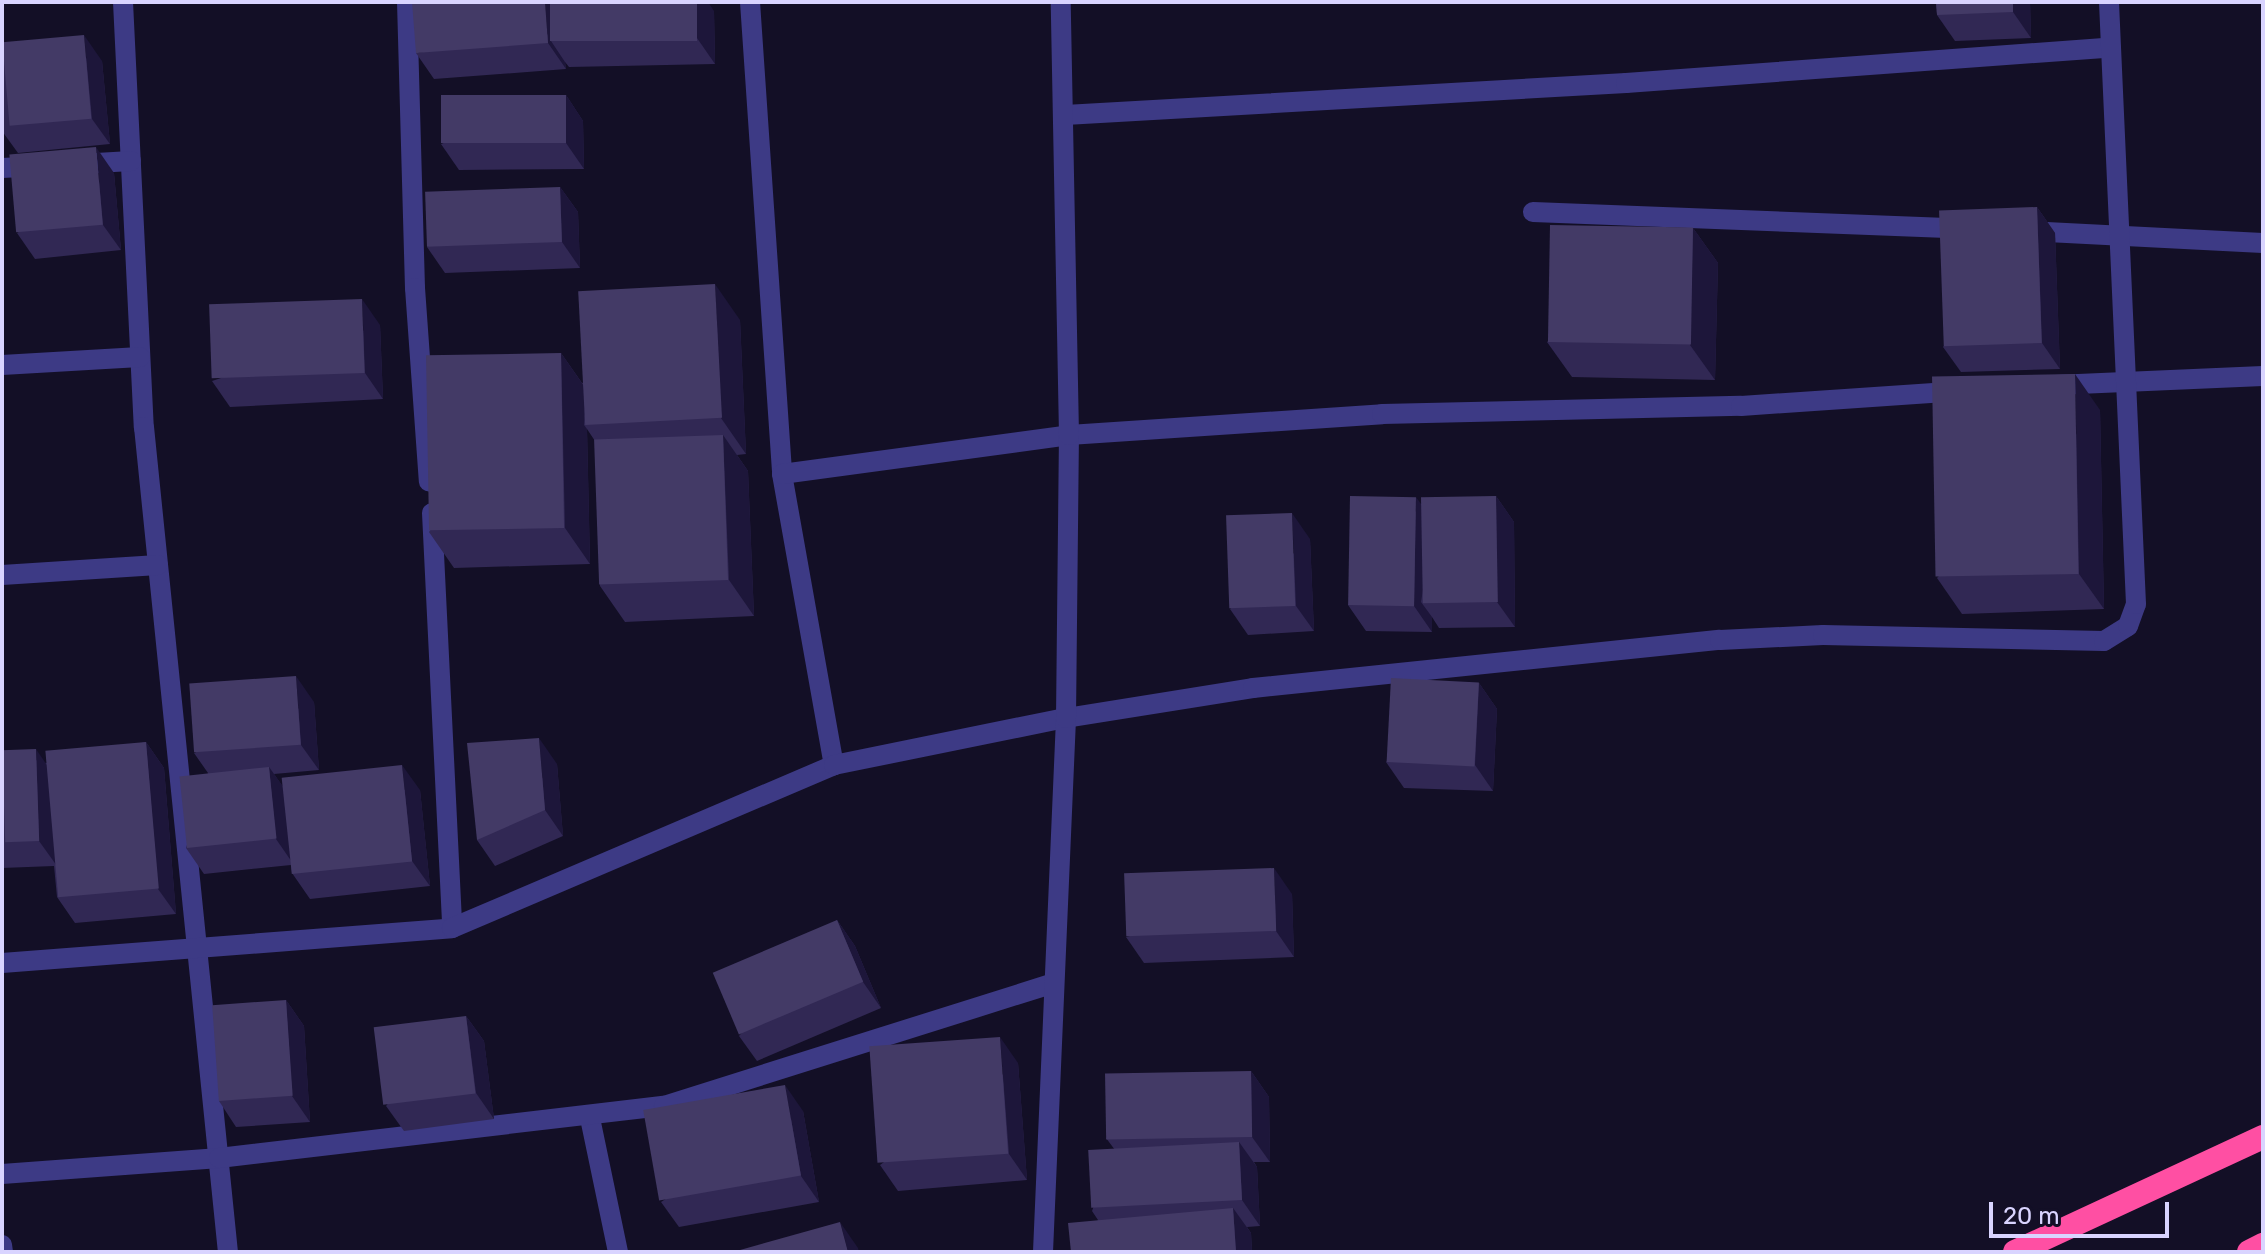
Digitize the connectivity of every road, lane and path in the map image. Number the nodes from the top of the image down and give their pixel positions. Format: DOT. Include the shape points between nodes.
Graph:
graph roads {
  1 [pos="123,2"];
  2 [pos="407,2"];
  3 [pos="750,2"];
  4 [pos="1061,2"];
  5 [pos="2109,2"];
  6 [pos="2111,47"];
  7 [pos="1065,115"];
  8 [pos="131,161"];
  9 [pos="2,168"];
  10 [pos="1533,212"];
  11 [pos="2117,233"];
  12 [pos="2263,243"];
  13 [pos="140,357"];
  14 [pos="2,365"];
  15 [pos="2263,376"];
  16 [pos="2126,380"];
  17 [pos="2034,386"];
  18 [pos="1987,389"];
  19 [pos="1069,435"];
  20 [pos="782,474"];
  21 [pos="158,565"];
  22 [pos="2,575"];
  23 [pos="1066,718"];
  24 [pos="177,754"];
  25 [pos="148,757"];
  26 [pos="834,765"];
  27 [pos="452,928"];
  28 [pos="198,945"];
  29 [pos="2,963"];
  30 [pos="1052,984"];
  31 [pos="590,1118"];
  32 [pos="2263,1137"];
  33 [pos="219,1158"];
  34 [pos="2,1174"];
  35 [pos="2,1245"];
  36 [pos="2263,1245"];
  37 [pos="3,1252"];
  38 [pos="228,1252"];
  39 [pos="618,1252"];
  40 [pos="1043,1252"];
  41 [pos="2015,1252"];
  42 [pos="2249,1252"];
  1 -- 8 [label="street"];
  2 -- 27 [label="street" via="415,288 437,589"];
  3 -- 20 [label="street"];
  4 -- 7 [label="street"];
  5 -- 6 [label="street"];
  6 -- 7 [label="street" via="1626,83"];
  6 -- 11 [label="street"];
  7 -- 19 [label="street"];
  8 -- 9 [label="street"];
  8 -- 13 [label="street"];
  10 -- 11 [label="street"];
  11 -- 12 [label="street"];
  11 -- 16 [label="street"];
  13 -- 14 [label="street"];
  13 -- 21 [label="street"];
  15 -- 16 [label="street"];
  16 -- 17 [label="street"];
  16 -- 23 [label="street" via="2136,604 2128,626 2104,641 1823,635 1720,640 1253,688"];
  18 -- 19 [label="street" via="1741,406 1382,414"];
  19 -- 20 [label="street"];
  19 -- 23 [label="street"];
  20 -- 26 [label="street"];
  21 -- 22 [label="street"];
  21 -- 24 [label="street"];
  23 -- 26 [label="street"];
  23 -- 30 [label="street"];
  24 -- 25 [label="street"];
  24 -- 28 [label="street"];
  26 -- 27 [label="street"];
  27 -- 28 [label="street"];
  28 -- 29 [label="street"];
  28 -- 33 [label="street"];
  30 -- 31 [label="street" via="664,1106"];
  30 -- 40 [label="street"];
  31 -- 33 [label="street"];
  31 -- 39 [label="street"];
  32 -- 41 [label="highway"];
  33 -- 34 [label="street"];
  33 -- 38 [label="street"];
  35 -- 37 [label="street"];
  36 -- 42 [label="highway"];
}
